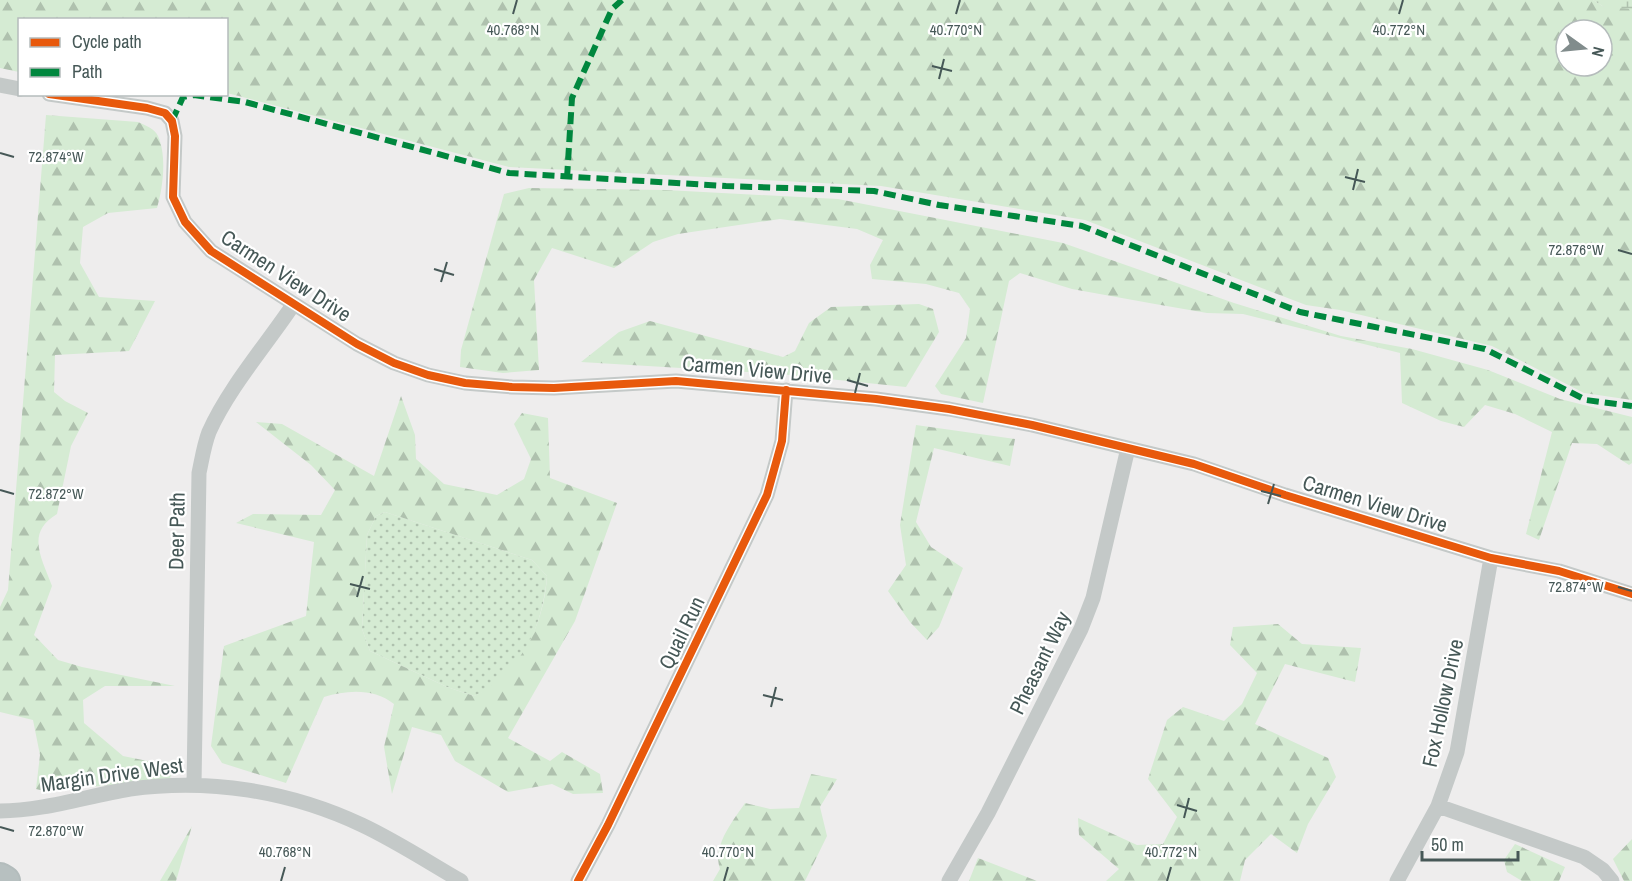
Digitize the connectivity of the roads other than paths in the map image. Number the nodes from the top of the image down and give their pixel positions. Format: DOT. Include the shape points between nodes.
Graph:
graph roads {
  1 [pos="0,85"];
  2 [pos="18,89"];
  3 [pos="63,96"];
  4 [pos="293,305"];
  5 [pos="786,390"];
  6 [pos="1128,448"];
  7 [pos="1491,558"];
  8 [pos="1632,594"];
  9 [pos="194,785"];
  10 [pos="1438,806"];
  11 [pos="0,811"];
  12 [pos="0,878"];
  13 [pos="5,881"];
  14 [pos="461,881"];
  15 [pos="578,881"];
  16 [pos="949,881"];
  17 [pos="1397,881"];
  18 [pos="1612,881"];
  1 -- 2 [label="street"];
  3 -- 4 [label="street, Carmen View Drive" via="165,113 172,121 175,136 173,197 184,222 211,251"];
  4 -- 5 [label="street, Carmen View Drive" via="394,363 465,382 554,388 676,381"];
  4 -- 9 [label="street, Deer Path" via="219,413 203,453 199,473"];
  5 -- 6 [label="street, Carmen View Drive" via="949,409"];
  5 -- 15 [label="street, Quail Run" via="782,441 767,495"];
  6 -- 7 [label="street, Carmen View Drive" via="1232,476"];
  6 -- 16 [label="street, Pheasant Way" via="1093,598 1081,629"];
  7 -- 8 [label="street, Carmen View Drive" via="1559,571"];
  7 -- 10 [label="street, Fox Hollow Drive" via="1465,717"];
  9 -- 11 [label="street, Margin Drive West" via="132,789"];
  9 -- 14 [label="street, Margin Drive West" via="253,791 325,809 364,826"];
  10 -- 17 [label="street, Fox Hollow Drive"];
  10 -- 18 [label="street" via="1584,857"];
  12 -- 13 [label="highway"];
}
